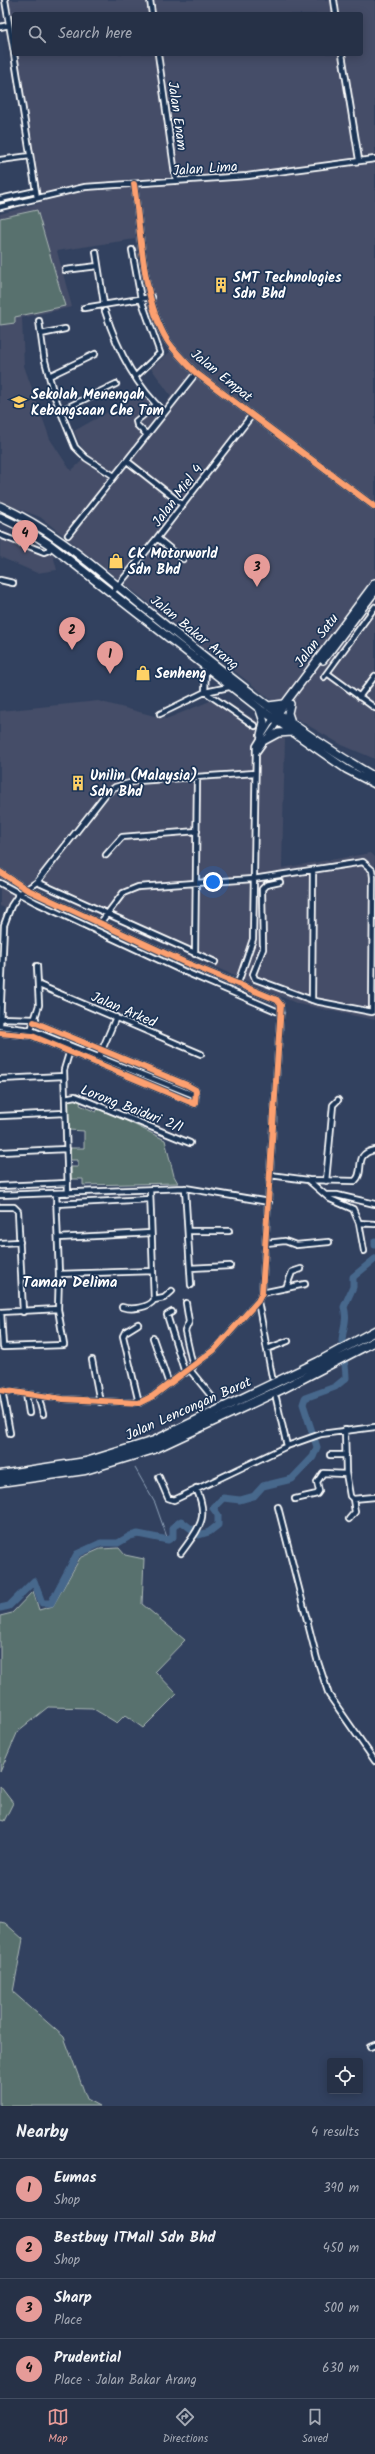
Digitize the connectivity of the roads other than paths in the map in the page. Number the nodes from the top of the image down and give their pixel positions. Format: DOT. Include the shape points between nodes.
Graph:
graph roads {
  1 [pos="6,0"];
  2 [pos="150,0"];
  3 [pos="334,0"];
  4 [pos="152,12"];
  5 [pos="336,12"];
  6 [pos="10,25"];
  7 [pos="0,27"];
  8 [pos="12,40"];
  9 [pos="14,56"];
  10 [pos="158,56"];
  11 [pos="342,56"];
  12 [pos="30,156"];
  13 [pos="375,159"];
  14 [pos="0,160"];
  15 [pos="360,160"];
  16 [pos="176,181"];
  17 [pos="134,184"];
  18 [pos="36,191"];
  19 [pos="37,198"];
  20 [pos="0,199"];
  21 [pos="0,207"];
  22 [pos="132,250"];
  23 [pos="96,252"];
  24 [pos="98,266"];
  25 [pos="65,270"];
  26 [pos="152,297"];
  27 [pos="141,299"];
  28 [pos="104,304"];
  29 [pos="84,308"];
  30 [pos="105,312"];
  31 [pos="39,321"];
  32 [pos="65,329"];
  33 [pos="41,334"];
  34 [pos="95,354"];
  35 [pos="196,372"];
  36 [pos="49,376"];
  37 [pos="134,377"];
  38 [pos="116,384"];
  39 [pos="156,405"];
  40 [pos="60,411"];
  41 [pos="164,412"];
  42 [pos="252,415"];
  43 [pos="147,435"];
  44 [pos="126,461"];
  45 [pos="114,476"];
  46 [pos="182,505"];
  47 [pos="0,506"];
  48 [pos="375,507"];
  49 [pos="0,517"];
  50 [pos="68,534"];
  51 [pos="0,535"];
  52 [pos="157,538"];
  53 [pos="50,546"];
  54 [pos="183,559"];
  55 [pos="0,580"];
  56 [pos="13,583"];
  57 [pos="375,583"];
  58 [pos="117,586"];
  59 [pos="375,591"];
  60 [pos="111,594"];
  61 [pos="364,602"];
  62 [pos="374,608"];
  63 [pos="206,667"];
  64 [pos="375,676"];
  65 [pos="229,687"];
  66 [pos="204,692"];
  67 [pos="359,696"];
  68 [pos="287,704"];
  69 [pos="268,706"];
  70 [pos="375,708"];
  71 [pos="260,709"];
  72 [pos="160,714"];
  73 [pos="278,717"];
  74 [pos="291,722"];
  75 [pos="255,726"];
  76 [pos="292,732"];
  77 [pos="263,737"];
  78 [pos="255,774"];
  79 [pos="375,777"];
  80 [pos="197,778"];
  81 [pos="375,784"];
  82 [pos="197,831"];
  83 [pos="106,855"];
  84 [pos="313,870"];
  85 [pos="0,872"];
  86 [pos="253,879"];
  87 [pos="37,882"];
  88 [pos="280,882"];
  89 [pos="0,883"];
  90 [pos="196,883"];
  91 [pos="26,890"];
  92 [pos="19,894"];
  93 [pos="106,914"];
  94 [pos="101,922"];
  95 [pos="253,939"];
  96 [pos="263,940"];
  97 [pos="195,954"];
  98 [pos="184,962"];
  99 [pos="214,962"];
  100 [pos="37,966"];
  101 [pos="183,971"];
  102 [pos="238,983"];
  103 [pos="39,985"];
  104 [pos="312,1000"];
  105 [pos="281,1012"];
  106 [pos="116,1017"];
  107 [pos="0,1018"];
  108 [pos="35,1021"];
  109 [pos="0,1026"];
  110 [pos="31,1030"];
  111 [pos="0,1033"];
  112 [pos="72,1045"];
  113 [pos="102,1050"];
  114 [pos="69,1052"];
  115 [pos="201,1054"];
  116 [pos="98,1057"];
  117 [pos="64,1076"];
  118 [pos="0,1079"];
  119 [pos="196,1096"];
  120 [pos="65,1098"];
  121 [pos="338,1100"];
  122 [pos="65,1113"];
  123 [pos="0,1116"];
  124 [pos="190,1143"];
  125 [pos="67,1149"];
  126 [pos="375,1150"];
  127 [pos="0,1152"];
  128 [pos="270,1175"];
  129 [pos="308,1180"];
  130 [pos="326,1181"];
  131 [pos="68,1183"];
  132 [pos="0,1186"];
  133 [pos="185,1188"];
  134 [pos="150,1190"];
  135 [pos="56,1193"];
  136 [pos="68,1193"];
  137 [pos="0,1195"];
  138 [pos="326,1195"];
  139 [pos="150,1199"];
  140 [pos="269,1202"];
  141 [pos="56,1204"];
  142 [pos="375,1204"];
  143 [pos="0,1207"];
  144 [pos="359,1223"];
  145 [pos="375,1224"];
  146 [pos="189,1231"];
  147 [pos="229,1231"];
  148 [pos="151,1234"];
  149 [pos="58,1238"];
  150 [pos="20,1242"];
  151 [pos="329,1242"];
  152 [pos="0,1243"];
  153 [pos="266,1243"];
  154 [pos="364,1251"];
  155 [pos="230,1266"];
  156 [pos="190,1268"];
  157 [pos="301,1269"];
  158 [pos="153,1271"];
  159 [pos="59,1274"];
  160 [pos="306,1284"];
  161 [pos="191,1285"];
  162 [pos="286,1288"];
  163 [pos="172,1291"];
  164 [pos="262,1293"];
  165 [pos="154,1300"];
  166 [pos="258,1301"];
  167 [pos="186,1303"];
  168 [pos="122,1307"];
  169 [pos="58,1309"];
  170 [pos="0,1312"];
  171 [pos="23,1312"];
  172 [pos="172,1312"];
  173 [pos="138,1324"];
  174 [pos="375,1332"];
  175 [pos="153,1338"];
  176 [pos="288,1341"];
  177 [pos="375,1341"];
  178 [pos="357,1346"];
  179 [pos="267,1349"];
  180 [pos="339,1355"];
  181 [pos="92,1360"];
  182 [pos="191,1369"];
  183 [pos="185,1373"];
  184 [pos="272,1377"];
  185 [pos="169,1384"];
  186 [pos="1,1390"];
  187 [pos="26,1394"];
  188 [pos="38,1395"];
  189 [pos="212,1397"];
  190 [pos="276,1398"];
  191 [pos="100,1402"];
  192 [pos="139,1403"];
  193 [pos="29,1413"];
  194 [pos="43,1414"];
  195 [pos="375,1427"];
  196 [pos="346,1430"];
  197 [pos="10,1433"];
  198 [pos="287,1446"];
  199 [pos="330,1455"];
  200 [pos="346,1455"];
  201 [pos="346,1474"];
  202 [pos="0,1475"];
  203 [pos="159,1477"];
  204 [pos="0,1482"];
  205 [pos="196,1488"];
  206 [pos="375,1497"];
  207 [pos="295,1499"];
  208 [pos="353,1499"];
  209 [pos="278,1507"];
  210 [pos="349,1519"];
  211 [pos="181,1553"];
  212 [pos="375,1761"];
  1 -- 6 [label="street"];
  2 -- 4 [label="street"];
  3 -- 5 [label="street"];
  6 -- 7 [label="street"];
  6 -- 8 [label="street"];
  9 -- 12 [label="street"];
  10 -- 16 [label="street, Jalan Enam"];
  11 -- 15 [label="street"];
  12 -- 14 [label="street"];
  12 -- 18 [label="street"];
  13 -- 15 [label="street, Jalan Lima"];
  15 -- 16 [label="street, Jalan Lima" via="262,174"];
  16 -- 17 [label="street, Jalan Lima"];
  17 -- 19 [label="street, Jalan Lima" via="85,187"];
  17 -- 26 [label="street, Jalan Empat"];
  18 -- 19 [label="street"];
  18 -- 20 [label="street"];
  19 -- 21 [label="street, Jalan Lima"];
  22 -- 27 [label="street"];
  23 -- 24 [label="street"];
  24 -- 25 [label="street"];
  24 -- 28 [label="street"];
  26 -- 27 [label="street"];
  26 -- 35 [label="street, Jalan Empat" via="155,313 167,340"];
  27 -- 28 [label="street"];
  27 -- 37 [label="street" via="160,353"];
  28 -- 29 [label="street"];
  30 -- 37 [label="street" via="117,345"];
  31 -- 33 [label="street"];
  32 -- 33 [label="street"];
  33 -- 36 [label="street"];
  34 -- 36 [label="street"];
  35 -- 41 [label="street"];
  35 -- 42 [label="street, Jalan Empat"];
  36 -- 40 [label="street"];
  37 -- 39 [label="street"];
  38 -- 40 [label="street"];
  39 -- 41 [label="street"];
  39 -- 43 [label="street" via="136,421"];
  40 -- 45 [label="street" via="80,454"];
  41 -- 43 [label="street"];
  42 -- 46 [label="street, Jalan Miel 4"];
  42 -- 48 [label="street, Jalan Empat"];
  43 -- 44 [label="street"];
  44 -- 45 [label="street"];
  44 -- 46 [label="street"];
  45 -- 50 [label="street"];
  46 -- 52 [label="street, Jalan Miel 4"];
  47 -- 58 [label="main road, Jalan Bakar Arang" via="39,527"];
  49 -- 53 [label="main road, Jalan Bakar Arang" via="25,529"];
  51 -- 53 [label="street" via="44,552 49,550"];
  52 -- 54 [label="street"];
  52 -- 58 [label="street, Jalan Miel 4"];
  53 -- 60 [label="main road, Jalan Bakar Arang"];
  55 -- 56 [label="street"];
  57 -- 61 [label="main road, Jalan Satu"];
  58 -- 60 [label="street, Jalan Miel 4"];
  58 -- 69 [label="main road, Jalan Bakar Arang"];
  59 -- 61 [label="main road, Jalan Satu"];
  60 -- 63 [label="main road, Jalan Bakar Arang"];
  61 -- 62 [label="street"];
  61 -- 68 [label="main road, Jalan Satu"];
  62 -- 67 [label="street" via="326,675"];
  63 -- 65 [label="main road, Jalan Bakar Arang"];
  63 -- 66 [label="street"];
  64 -- 67 [label="street"];
  65 -- 66 [label="street"];
  65 -- 71 [label="main road, Jalan Bakar Arang"];
  66 -- 72 [label="street"];
  66 -- 75 [label="street"];
  67 -- 70 [label="street"];
  68 -- 69 [label="main road"];
  68 -- 73 [label="main road, Jalan Satu"];
  68 -- 74 [label="main road"];
  69 -- 73 [label="main road, Jalan Bakar Arang"];
  71 -- 73 [label="main road, Jalan Bakar Arang"];
  71 -- 77 [label="main road" via="264,722"];
  73 -- 74 [label="main road, Jalan Bakar Arang"];
  73 -- 76 [label="main road, Jalan Bakar Arang"];
  73 -- 77 [label="street"];
  74 -- 79 [label="main road, Jalan Bakar Arang"];
  76 -- 77 [label="main road"];
  76 -- 81 [label="main road, Jalan Bakar Arang" via="346,769"];
  77 -- 78 [label="street" via="256,746"];
  78 -- 80 [label="street"];
  78 -- 86 [label="street"];
  80 -- 82 [label="street"];
  80 -- 87 [label="street" via="137,781 116,787 105,795"];
  82 -- 83 [label="street" via="122,837"];
  82 -- 90 [label="street"];
  84 -- 86 [label="street"];
  84 -- 104 [label="street"];
  84 -- 104 [label="street" via="363,862 372,870 372,1012"];
  85 -- 91 [label="street"];
  86 -- 90 [label="street"];
  86 -- 95 [label="street"];
  87 -- 91 [label="street"];
  87 -- 93 [label="street"];
  88 -- 96 [label="street" via="266,885 262,889"];
  89 -- 92 [label="street"];
  90 -- 93 [label="street" via="130,889"];
  90 -- 97 [label="street"];
  91 -- 92 [label="street"];
  91 -- 94 [label="street"];
  92 -- 101 [label="street"];
  92 -- 107 [label="street" via="4,925"];
  93 -- 94 [label="street"];
  93 -- 97 [label="street"];
  94 -- 98 [label="street"];
  95 -- 96 [label="street"];
  95 -- 102 [label="street"];
  96 -- 104 [label="street" via="263,949 253,974 255,979"];
  97 -- 99 [label="street"];
  98 -- 101 [label="street"];
  98 -- 102 [label="street"];
  100 -- 103 [label="street"];
  101 -- 105 [label="street"];
  102 -- 105 [label="street" via="277,1000 281,1005"];
  103 -- 106 [label="street, Jalan Arked"];
  103 -- 108 [label="street" via="39,1005"];
  105 -- 128 [label="street"];
  106 -- 113 [label="street"];
  106 -- 115 [label="street, Jalan Arked"];
  107 -- 108 [label="street"];
  107 -- 109 [label="street"];
  108 -- 110 [label="street"];
  108 -- 113 [label="street"];
  109 -- 110 [label="street"];
  110 -- 112 [label="street"];
  111 -- 114 [label="street" via="32,1036"];
  112 -- 114 [label="street"];
  112 -- 116 [label="street"];
  113 -- 116 [label="street"];
  113 -- 119 [label="street" via="187,1085 196,1090"];
  114 -- 117 [label="street" via="64,1065"];
  114 -- 119 [label="street" via="194,1105"];
  116 -- 119 [label="street"];
  117 -- 118 [label="street"];
  117 -- 120 [label="street"];
  120 -- 122 [label="street"];
  120 -- 124 [label="street, Lorong Baiduri 2/1" via="75,1096"];
  121 -- 130 [label="street" via="333,1105"];
  122 -- 123 [label="street"];
  122 -- 125 [label="street"];
  125 -- 127 [label="street"];
  125 -- 131 [label="street"];
  126 -- 130 [label="street" via="368,1152 361,1159 356,1180"];
  128 -- 129 [label="street"];
  128 -- 140 [label="street"];
  129 -- 130 [label="street"];
  129 -- 138 [label="street"];
  131 -- 132 [label="street"];
  131 -- 136 [label="street"];
  133 -- 134 [label="street"];
  133 -- 140 [label="street"];
  133 -- 146 [label="street"];
  134 -- 136 [label="street"];
  134 -- 139 [label="street"];
  135 -- 136 [label="street"];
  135 -- 137 [label="street"];
  135 -- 141 [label="street"];
  138 -- 142 [label="street"];
  138 -- 144 [label="street" via="333,1201 350,1206"];
  139 -- 141 [label="street"];
  139 -- 148 [label="street"];
  140 -- 153 [label="street"];
  141 -- 149 [label="street"];
  143 -- 150 [label="street" via="16,1208"];
  144 -- 145 [label="street"];
  144 -- 154 [label="street"];
  146 -- 147 [label="street"];
  146 -- 156 [label="street"];
  148 -- 149 [label="street"];
  148 -- 158 [label="street"];
  149 -- 159 [label="street"];
  150 -- 152 [label="street"];
  150 -- 171 [label="street"];
  151 -- 153 [label="street" via="296,1245 284,1241"];
  153 -- 164 [label="street"];
  155 -- 156 [label="street"];
  156 -- 161 [label="street"];
  157 -- 162 [label="street" via="292,1272"];
  158 -- 159 [label="street"];
  158 -- 165 [label="street"];
  159 -- 169 [label="street"];
  160 -- 162 [label="street"];
  162 -- 164 [label="street"];
  163 -- 165 [label="street" via="164,1298"];
  164 -- 166 [label="street"];
  165 -- 168 [label="street" via="150,1305 131,1309"];
  166 -- 179 [label="street"];
  166 -- 182 [label="street" via="214,1350"];
  167 -- 182 [label="street" via="189,1322 185,1331"];
  169 -- 170 [label="street" via="65,1342 62,1346 3,1347"];
  169 -- 171 [label="street"];
  170 -- 171 [label="street"];
  172 -- 183 [label="street" via="167,1315 167,1320 174,1334"];
  173 -- 192 [label="street" via="123,1336"];
  174 -- 178 [label="highway, Jalan Lencongan Barat"];
  175 -- 185 [label="street"];
  176 -- 179 [label="street"];
  177 -- 178 [label="highway, Jalan Lencongan Barat"];
  178 -- 180 [label="highway, Jalan Lencongan Barat"];
  179 -- 184 [label="street"];
  180 -- 202 [label="highway, Jalan Lencongan Barat" via="136,1448 86,1462"];
  180 -- 204 [label="highway, Jalan Lencongan Barat" via="154,1449 85,1470"];
  181 -- 191 [label="street"];
  182 -- 183 [label="street"];
  182 -- 189 [label="street"];
  183 -- 185 [label="street"];
  185 -- 192 [label="street"];
  186 -- 187 [label="street"];
  186 -- 197 [label="street"];
  187 -- 188 [label="street"];
  187 -- 193 [label="street"];
  188 -- 191 [label="street"];
  188 -- 194 [label="street"];
  190 -- 198 [label="street"];
  191 -- 192 [label="street"];
  195 -- 196 [label="street"];
  196 -- 198 [label="street" via="309,1436"];
  196 -- 200 [label="street"];
  198 -- 205 [label="street"];
  199 -- 200 [label="street"];
  200 -- 201 [label="street"];
  201 -- 207 [label="street" via="323,1473 317,1482 317,1494"];
  201 -- 208 [label="street" via="350,1496"];
  203 -- 205 [label="street" via="171,1500"];
  205 -- 211 [label="street" via="204,1509 200,1526"];
  206 -- 208 [label="street"];
  208 -- 210 [label="street" via="355,1512"];
  209 -- 212 [label="street" via="317,1659 329,1695"];
}
